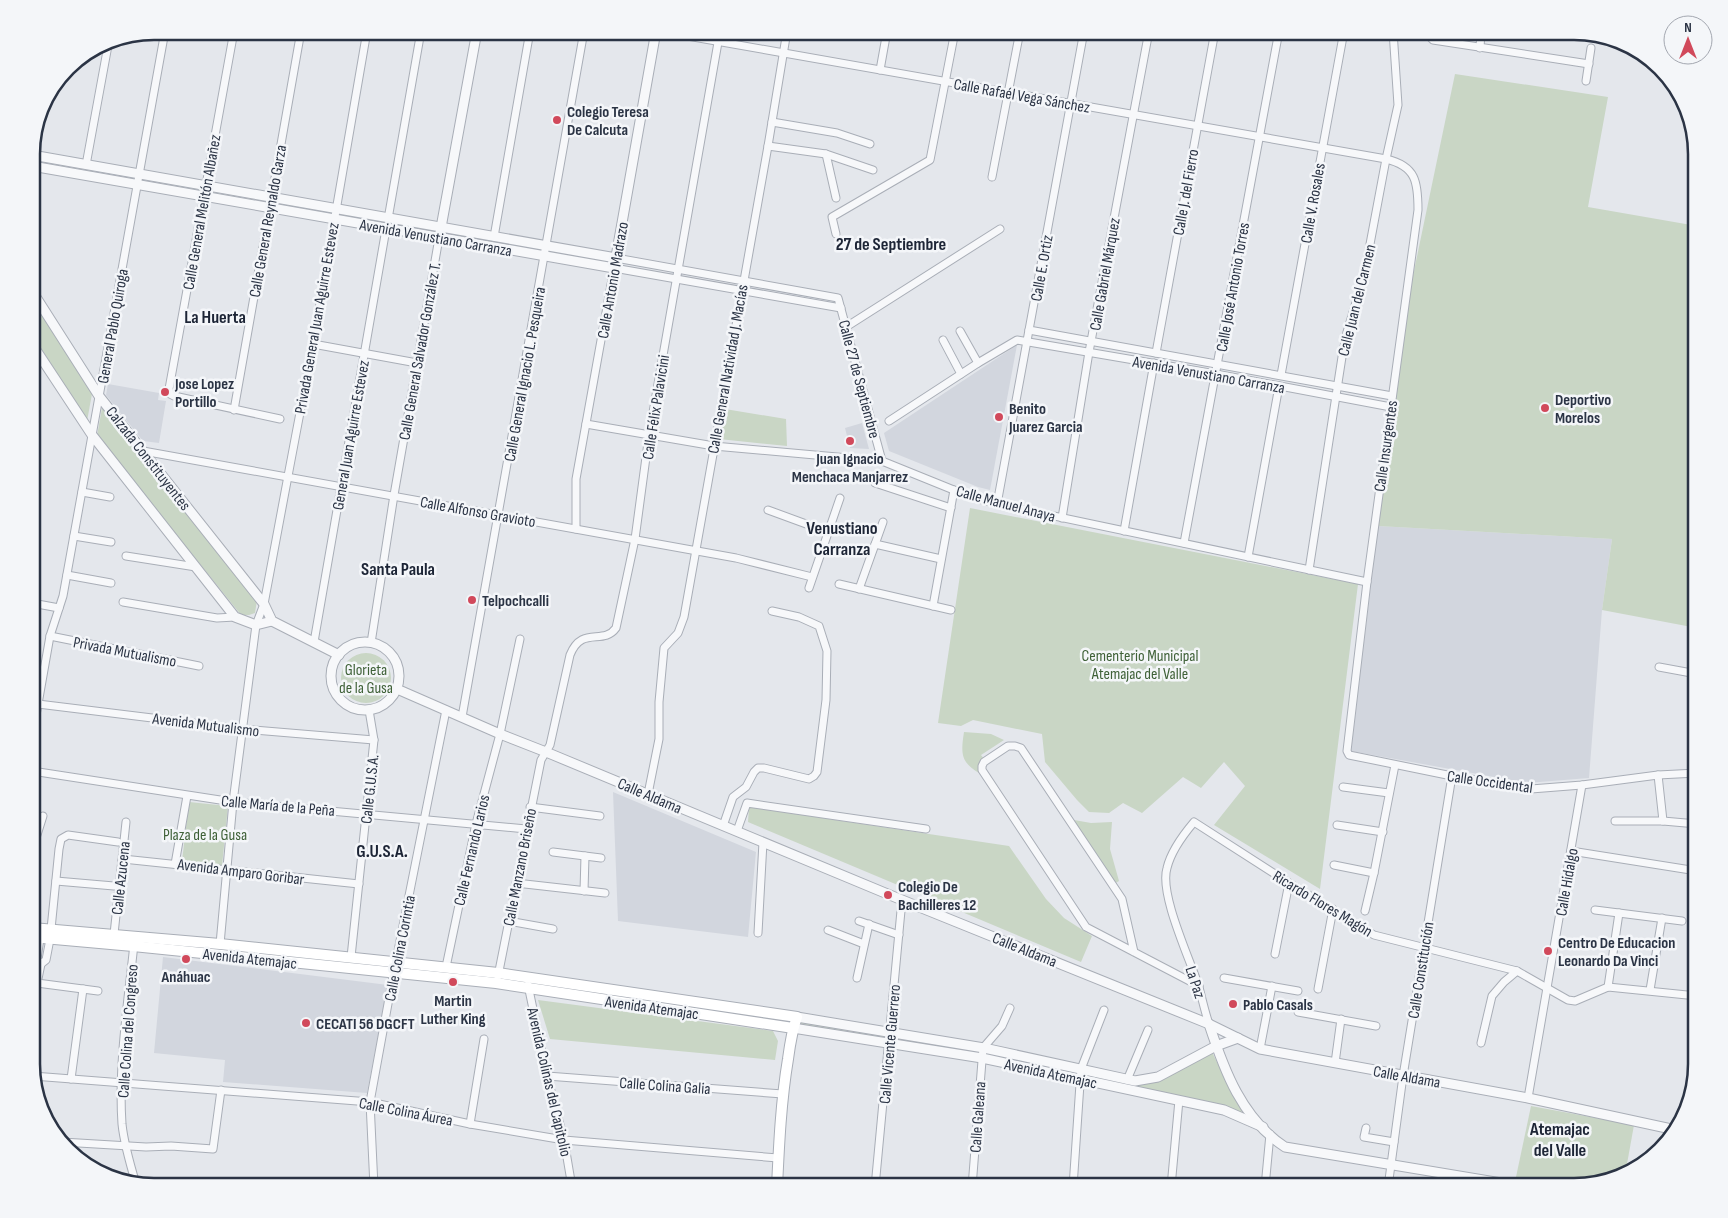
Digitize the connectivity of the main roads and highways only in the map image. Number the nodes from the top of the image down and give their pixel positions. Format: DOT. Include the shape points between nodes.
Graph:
graph roads {
  1 [pos="43,936"];
  2 [pos="134,941"];
  3 [pos="497,978"];
  4 [pos="793,1028"];
  5 [pos="778,1178"];
  1 -- 2 [label="main road, Avenida Atemajac"];
  1 -- 2 [label="main road, Avenida Atemajac" via="114,934"];
  2 -- 3 [label="main road, Avenida Atemajac" via="394,973"];
  2 -- 3 [label="main road, Avenida Atemajac" via="220,944 351,957 446,967"];
  3 -- 4 [label="main road, Avenida Atemajac" via="529,989"];
  3 -- 4 [label="main road, Avenida Atemajac" via="526,977 797,1017"];
  4 -- 5 [label="main road" via="783,1094"];
}
